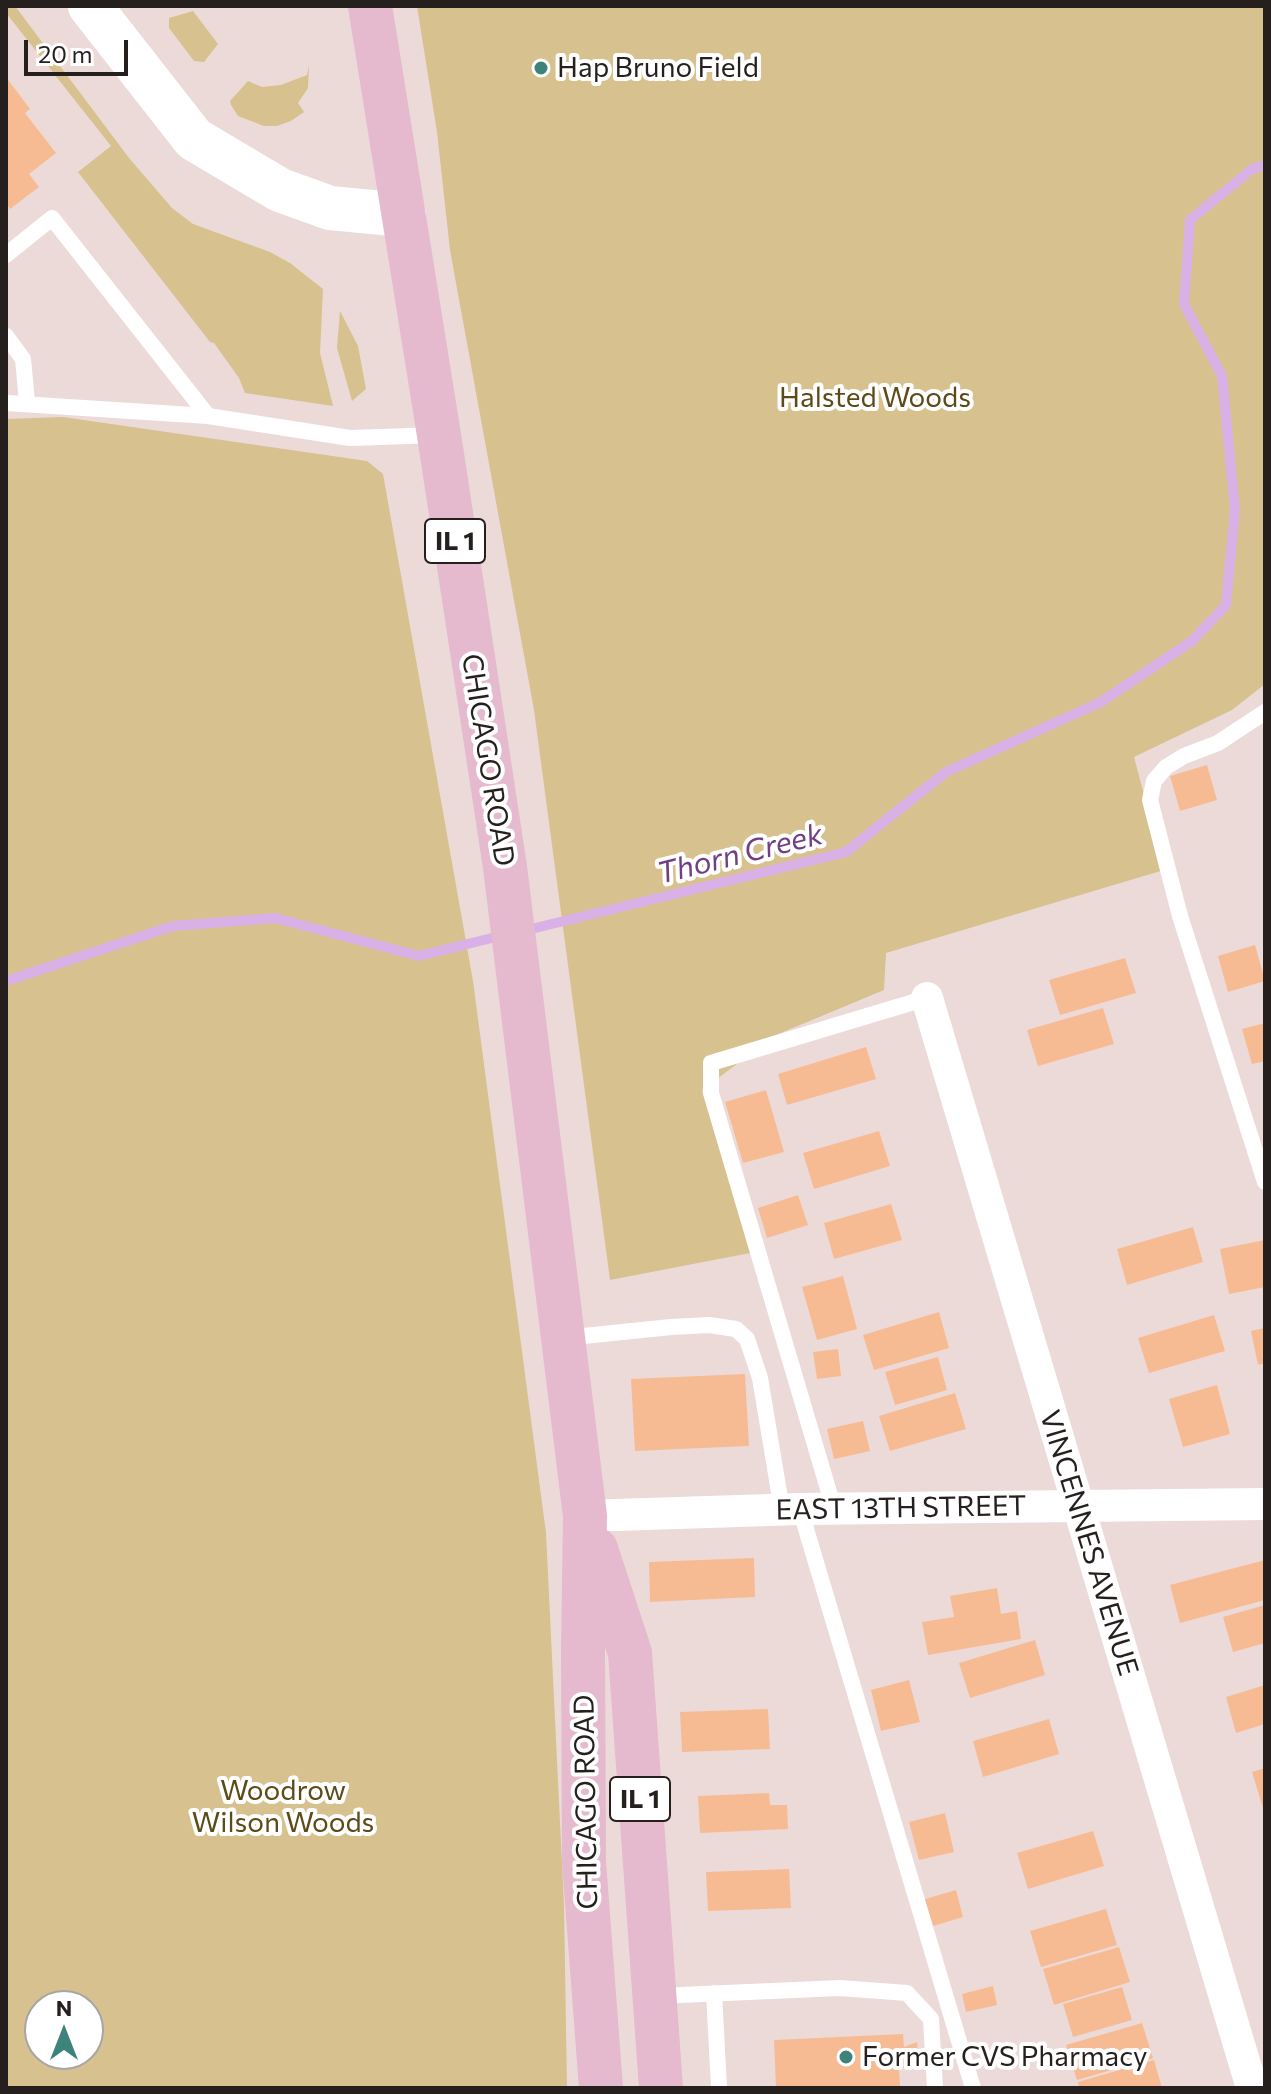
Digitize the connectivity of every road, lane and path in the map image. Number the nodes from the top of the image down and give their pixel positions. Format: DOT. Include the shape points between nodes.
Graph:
graph roads {
  1 [pos="90,6"];
  2 [pos="370,6"];
  3 [pos="404,215"];
  4 [pos="6,255"];
  5 [pos="6,336"];
  6 [pos="27,402"];
  7 [pos="6,403"];
  8 [pos="208,416"];
  9 [pos="439,435"];
  10 [pos="1265,712"];
  11 [pos="927,998"];
  12 [pos="1265,1182"];
  13 [pos="564,1338"];
  14 [pos="1265,1504"];
  15 [pos="1078,1506"];
  16 [pos="791,1509"];
  17 [pos="834,1509"];
  18 [pos="585,1516"];
  19 [pos="714,1993"];
  20 [pos="655,1996"];
  21 [pos="601,2088"];
  22 [pos="661,2088"];
  23 [pos="719,2088"];
  24 [pos="935,2088"];
  25 [pos="973,2088"];
  26 [pos="1252,2088"];
  1 -- 3 [label="main road" via="194,139 280,190 330,208"];
  2 -- 3 [label="main road, CHICAGO ROAD / IL 1"];
  3 -- 9 [label="main road, CHICAGO ROAD / IL 1"];
  4 -- 8 [label="lane" via="52,218"];
  5 -- 6 [label="lane" via="23,359"];
  6 -- 7 [label="lane"];
  6 -- 8 [label="lane"];
  8 -- 9 [label="lane" via="350,438"];
  9 -- 13 [label="main road, CHICAGO ROAD / IL 1" via="505,867"];
  10 -- 12 [label="lane" via="1218,743 1166,767 1154,781 1150,800 1180,916"];
  11 -- 15 [label="street, VINCENNES AVENUE"];
  11 -- 17 [label="lane" via="711,1063 711,1093"];
  13 -- 16 [label="lane" via="709,1325 736,1329 747,1339 760,1378"];
  13 -- 18 [label="main road, CHICAGO ROAD / IL 1"];
  14 -- 15 [label="street, EAST 13TH STREET"];
  15 -- 17 [label="street, EAST 13TH STREET"];
  15 -- 26 [label="street, VINCENNES AVENUE"];
  16 -- 17 [label="street, EAST 13TH STREET"];
  16 -- 18 [label="street, EAST 13TH STREET"];
  16 -- 25 [label="lane"];
  18 -- 20 [label="main road, CHICAGO ROAD / IL 1" via="630,1653"];
  18 -- 21 [label="main road, CHICAGO ROAD / IL 1" via="584,1862"];
  19 -- 20 [label="lane"];
  19 -- 23 [label="lane"];
  19 -- 24 [label="lane" via="840,1988 907,1993 931,2019"];
  20 -- 22 [label="main road, CHICAGO ROAD / IL 1"];
}
